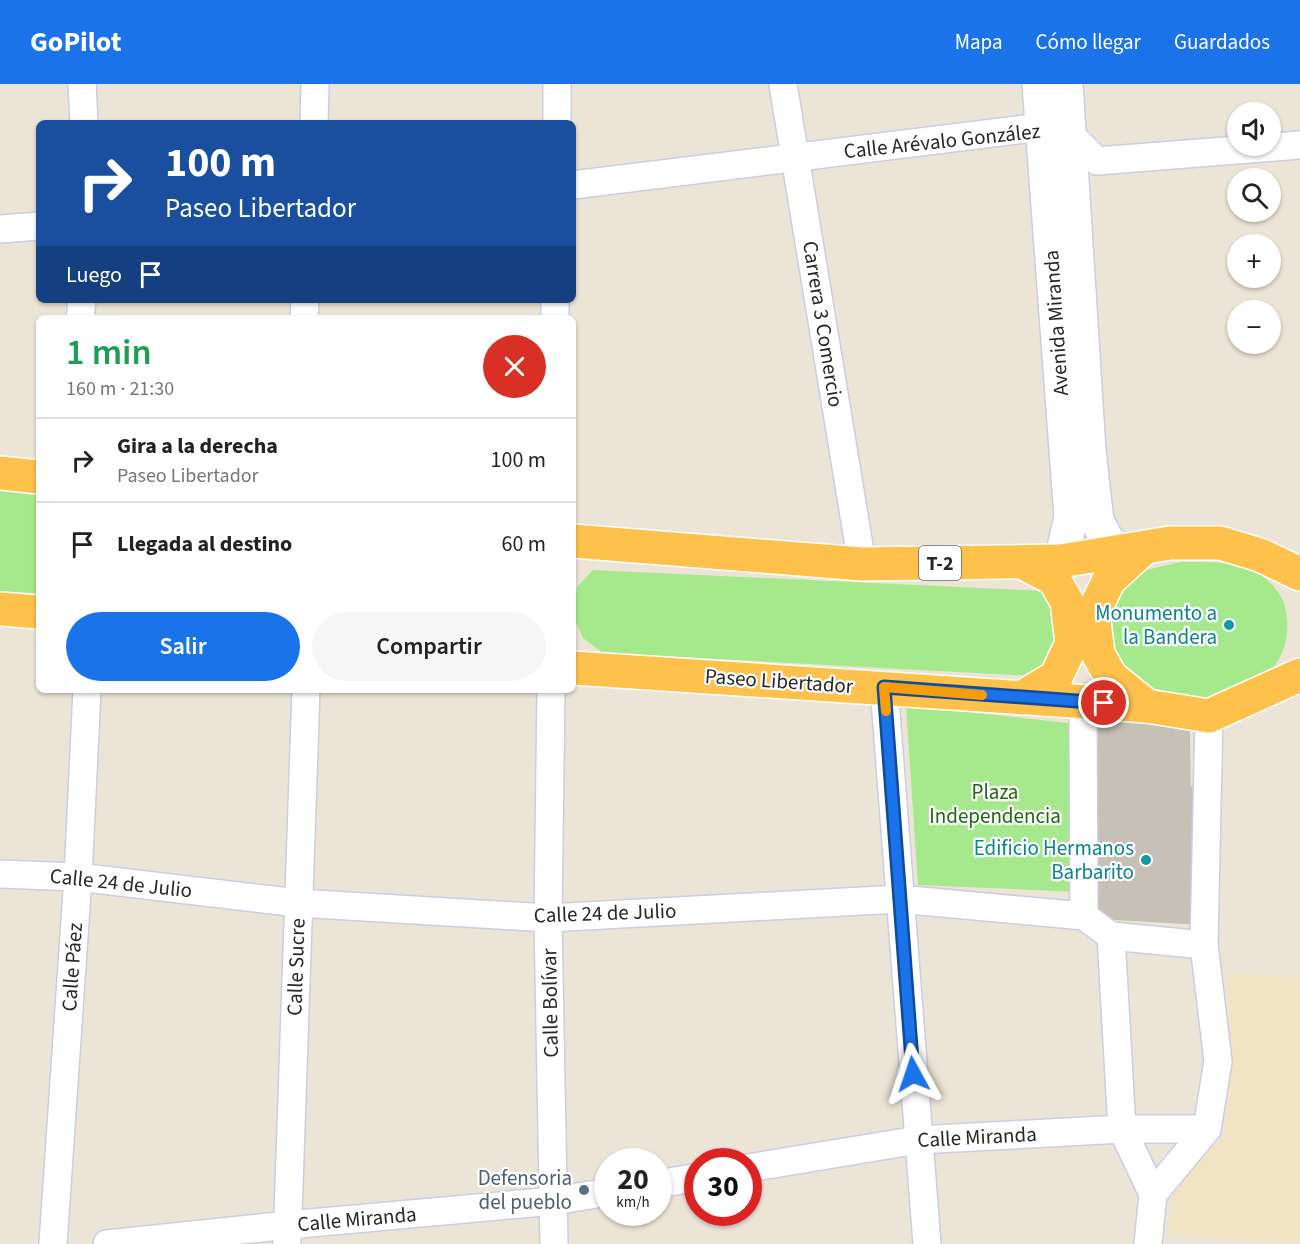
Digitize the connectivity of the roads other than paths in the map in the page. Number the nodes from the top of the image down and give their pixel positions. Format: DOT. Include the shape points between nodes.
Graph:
graph roads {
  1 [pos="82,84"];
  2 [pos="315,84"];
  3 [pos="556,84"];
  4 [pos="783,84"];
  5 [pos="1039,84"];
  6 [pos="1066,84"];
  7 [pos="84,120"];
  8 [pos="314,120"];
  9 [pos="557,120"];
  10 [pos="1055,130"];
  11 [pos="1300,145"];
  12 [pos="796,158"];
  13 [pos="576,185"];
  14 [pos="36,226"];
  15 [pos="0,229"];
  16 [pos="0,472"];
  17 [pos="36,477"];
  18 [pos="576,541"];
  19 [pos="1129,550"];
  20 [pos="1061,561"];
  21 [pos="1024,563"];
  22 [pos="862,564"];
  23 [pos="1300,574"];
  24 [pos="0,609"];
  25 [pos="36,612"];
  26 [pos="576,668"];
  27 [pos="1300,675"];
  28 [pos="884,687"];
  29 [pos="87,693"];
  30 [pos="306,693"];
  31 [pos="551,693"];
  32 [pos="1021,698"];
  33 [pos="1083,702"];
  34 [pos="1147,706"];
  35 [pos="1209,716"];
  36 [pos="0,874"];
  37 [pos="78,877"];
  38 [pos="899,899"];
  39 [pos="298,903"];
  40 [pos="1084,916"];
  41 [pos="548,918"];
  42 [pos="1111,936"];
  43 [pos="1204,945"];
  44 [pos="1122,1129"];
  45 [pos="1207,1129"];
  46 [pos="918,1140"];
  47 [pos="762,1166"];
  48 [pos="594,1194"];
  49 [pos="1153,1194"];
  50 [pos="554,1201"];
  51 [pos="287,1234"];
  52 [pos="53,1244"];
  53 [pos="107,1244"];
  54 [pos="554,1244"];
  55 [pos="927,1244"];
  56 [pos="1148,1244"];
  1 -- 7 [label="street"];
  2 -- 8 [label="street"];
  3 -- 9 [label="street"];
  4 -- 12 [label="street, Carrera 3 Comercio"];
  5 -- 10 [label="main road, Avenida Miranda"];
  6 -- 10 [label="main road, Avenida Miranda"];
  10 -- 11 [label="street, Calle Arévalo González" via="1097,161"];
  10 -- 12 [label="street, Calle Arévalo González"];
  10 -- 19 [label="main road, Avenida Miranda" via="1097,521"];
  10 -- 20 [label="main road, Avenida Miranda" via="1071,517"];
  12 -- 13 [label="street, Calle Arévalo González"];
  12 -- 22 [label="street, Carrera 3 Comercio"];
  14 -- 15 [label="street"];
  16 -- 17 [label="highway"];
  18 -- 22 [label="highway, T-2"];
  19 -- 20 [label="highway, T-2"];
  19 -- 23 [label="highway, T-2" via="1170,543 1221,543 1260,555"];
  19 -- 34 [label="highway" via="1093,614 1098,654 1111,677"];
  20 -- 21 [label="highway, T-2"];
  21 -- 22 [label="highway, T-2"];
  21 -- 32 [label="highway" via="1054,579 1067,602 1072,643 1056,677"];
  24 -- 25 [label="highway"];
  26 -- 28 [label="highway, Paseo Libertador"];
  27 -- 35 [label="highway"];
  28 -- 32 [label="highway, Paseo Libertador"];
  28 -- 38 [label="street"];
  29 -- 37 [label="street, Calle Páez"];
  30 -- 39 [label="street, Calle Sucre"];
  31 -- 41 [label="street, Calle Bolívar"];
  32 -- 33 [label="highway, Paseo Libertador"];
  33 -- 34 [label="highway, Paseo Libertador"];
  33 -- 40 [label="street"];
  34 -- 35 [label="highway, Paseo Libertador"];
  35 -- 43 [label="street"];
  36 -- 37 [label="street, Calle 24 de Julio"];
  37 -- 39 [label="street, Calle 24 de Julio"];
  37 -- 52 [label="street, Calle Páez"];
  38 -- 40 [label="street, Calle 24 de Julio"];
  38 -- 41 [label="street, Calle 24 de Julio"];
  38 -- 46 [label="street"];
  39 -- 41 [label="street, Calle 24 de Julio"];
  39 -- 51 [label="street, Calle Sucre"];
  40 -- 42 [label="street"];
  41 -- 50 [label="street, Calle Bolívar"];
  42 -- 43 [label="street"];
  42 -- 44 [label="street"];
  43 -- 45 [label="street" via="1218,1061"];
  44 -- 45 [label="street, Calle Miranda"];
  44 -- 46 [label="street, Calle Miranda"];
  44 -- 49 [label="street"];
  45 -- 49 [label="street"];
  46 -- 47 [label="street, Calle Miranda"];
  46 -- 55 [label="street"];
  48 -- 50 [label="street, Calle Miranda"];
  49 -- 56 [label="street"];
  50 -- 51 [label="street, Calle Miranda"];
  50 -- 54 [label="street, Calle Bolívar"];
  51 -- 53 [label="street, Calle Miranda"];
}
